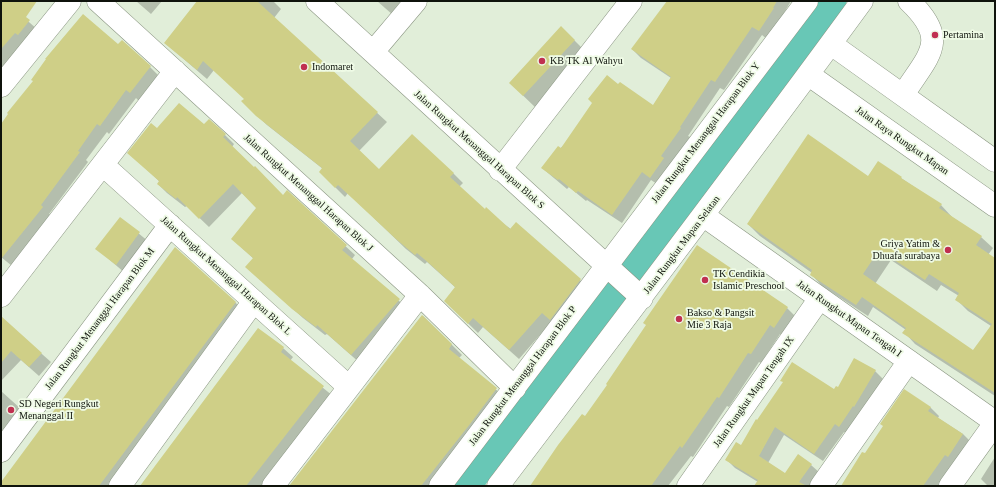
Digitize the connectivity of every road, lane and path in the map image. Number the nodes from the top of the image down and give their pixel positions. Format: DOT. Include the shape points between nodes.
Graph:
graph roads {
  1 [pos="70,1"];
  2 [pos="98,1"];
  3 [pos="317,1"];
  4 [pos="416,1"];
  5 [pos="631,1"];
  6 [pos="807,1"];
  7 [pos="862,1"];
  8 [pos="909,1"];
  9 [pos="831,44"];
  10 [pos="373,52"];
  11 [pos="175,71"];
  12 [pos="809,75"];
  13 [pos="1,86"];
  14 [pos="903,95"];
  15 [pos="995,161"];
  16 [pos="103,165"];
  17 [pos="500,170"];
  18 [pos="995,206"];
  19 [pos="704,216"];
  20 [pos="170,226"];
  21 [pos="608,268"];
  22 [pos="638,294"];
  23 [pos="420,295"];
  24 [pos="1,296"];
  25 [pos="820,298"];
  26 [pos="254,301"];
  27 [pos="909,361"];
  28 [pos="349,387"];
  29 [pos="515,388"];
  30 [pos="995,422"];
  31 [pos="1,451"];
  32 [pos="120,486"];
  33 [pos="274,486"];
  34 [pos="440,486"];
  35 [pos="498,486"];
  36 [pos="688,486"];
  37 [pos="821,486"];
  38 [pos="950,486"];
  1 -- 13 [label="street"];
  2 -- 11 [label="street, Jalan Rungkut Menanggal Harapan Blok J"];
  3 -- 10 [label="street, Jalan Rungkut Menanggal Harapan Blok S"];
  4 -- 10 [label="street"];
  5 -- 17 [label="street"];
  6 -- 21 [label="street, Jalan Rungkut Menanggal Harapan Blok Y"];
  7 -- 9 [label="street, Jalan Rungkut Mapan Selatan"];
  8 -- 14 [label="street" via="930,26 933,40 929,53"];
  9 -- 12 [label="street, Jalan Rungkut Mapan Selatan"];
  9 -- 14 [label="street"];
  10 -- 17 [label="street, Jalan Rungkut Menanggal Harapan Blok S"];
  11 -- 16 [label="street"];
  11 -- 23 [label="street, Jalan Rungkut Menanggal Harapan Blok J"];
  12 -- 18 [label="street, Jalan Raya Rungkut Mapan"];
  12 -- 19 [label="street, Jalan Rungkut Mapan Selatan"];
  14 -- 15 [label="street"];
  16 -- 20 [label="street, Jalan Rungkut Menanggal Harapan Blok L"];
  16 -- 24 [label="street"];
  17 -- 21 [label="street, Jalan Rungkut Menanggal Harapan Blok S"];
  19 -- 22 [label="street, Jalan Rungkut Mapan Selatan"];
  19 -- 25 [label="street, Jalan Rungkut Mapan Tengah I"];
  20 -- 26 [label="street, Jalan Rungkut Menanggal Harapan Blok L"];
  20 -- 31 [label="street, Jalan Rungkut Menanggal Harapan Blok M"];
  21 -- 22 [label="street, Jalan Rungkut Menanggal Harapan Blok S"];
  21 -- 29 [label="street, Jalan Rungkut Menanggal Harapan Blok P"];
  22 -- 35 [label="street, Jalan Rungkut Mapan Selatan"];
  23 -- 28 [label="street"];
  23 -- 29 [label="street, Jalan Rungkut Menanggal Harapan Blok J"];
  25 -- 27 [label="street, Jalan Rungkut Mapan Tengah I"];
  25 -- 36 [label="street, Jalan Rungkut Mapan Tengah IX"];
  26 -- 28 [label="street, Jalan Rungkut Menanggal Harapan Blok L"];
  26 -- 32 [label="street"];
  27 -- 30 [label="street, Jalan Rungkut Mapan Tengah I"];
  27 -- 37 [label="street"];
  28 -- 33 [label="street"];
  29 -- 34 [label="street, Jalan Rungkut Menanggal Harapan Blok P"];
  30 -- 38 [label="street"];
}
